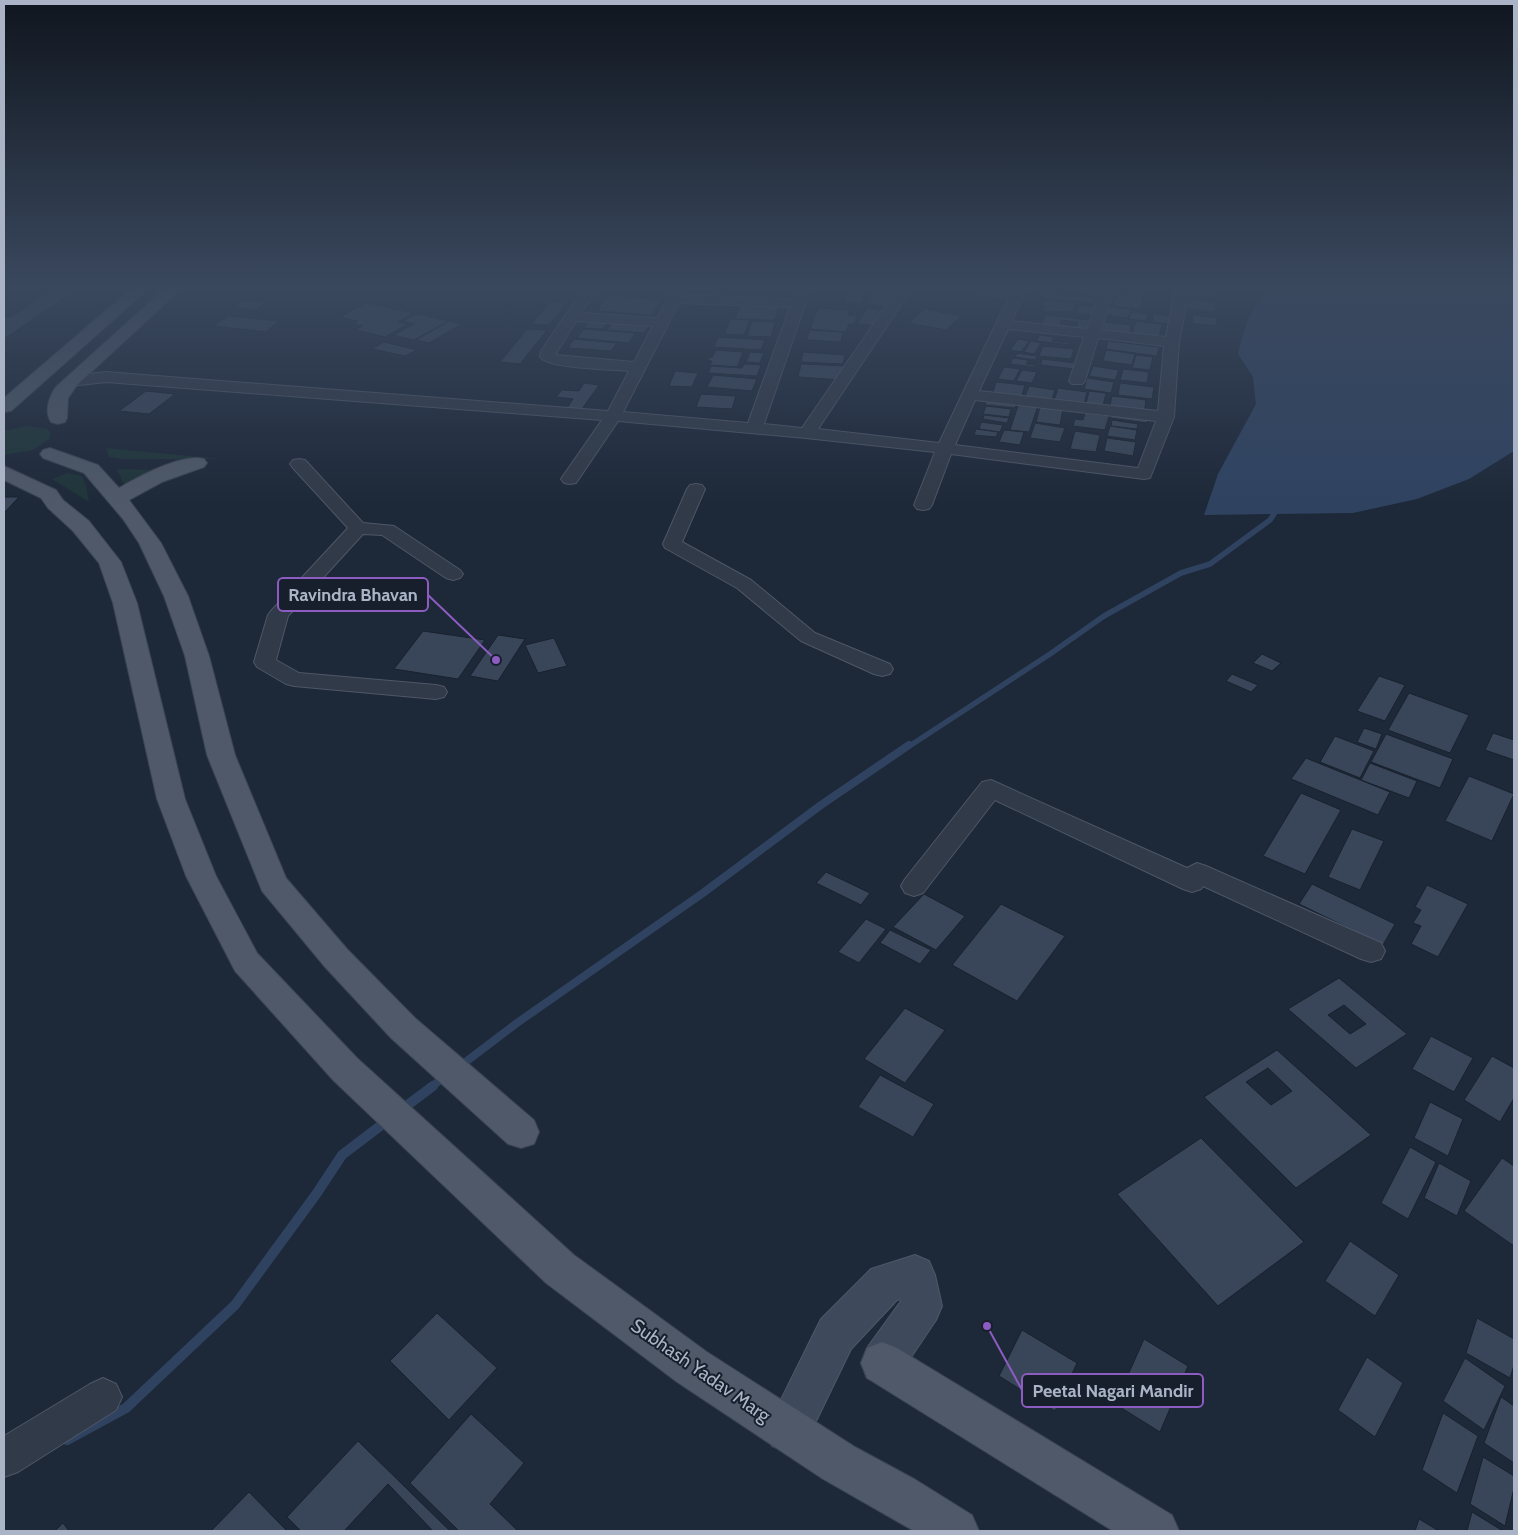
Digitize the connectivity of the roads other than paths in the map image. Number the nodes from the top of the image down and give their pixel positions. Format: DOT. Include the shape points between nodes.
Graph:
graph roads {
  1 [pos="56,362"];
  2 [pos="92,362"];
  3 [pos="575,362"];
  4 [pos="642,362"];
  5 [pos="778,362"];
  6 [pos="855,362"];
  7 [pos="986,362"];
  8 [pos="1083,362"];
  9 [pos="1170,362"];
  10 [pos="639,367"];
  11 [pos="71,381"];
  12 [pos="1076,381"];
  13 [pos="971,395"];
  14 [pos="4,407"];
  15 [pos="613,416"];
  16 [pos="58,418"];
  17 [pos="1166,418"];
  18 [pos="754,429"];
  19 [pos="807,433"];
  20 [pos="945,448"];
  21 [pos="50,454"];
  22 [pos="197,463"];
  23 [pos="299,464"];
  24 [pos="4,472"];
  25 [pos="570,479"];
  26 [pos="696,489"];
  27 [pos="117,499"];
  28 [pos="923,505"];
  29 [pos="358,528"];
  30 [pos="453,574"];
  31 [pos="882,670"];
  32 [pos="436,692"];
  33 [pos="914,886"];
  34 [pos="1371,952"];
  35 [pos="521,1132"];
  36 [pos="882,1363"];
  37 [pos="104,1398"];
  38 [pos="788,1430"];
  39 [pos="4,1458"];
  40 [pos="956,1531"];
  41 [pos="1156,1531"];
  1 -- 14 [label="main road"];
  2 -- 11 [label="main road"];
  3 -- 10 [label="street"];
  4 -- 10 [label="street"];
  5 -- 18 [label="street"];
  6 -- 19 [label="street"];
  7 -- 13 [label="street"];
  8 -- 12 [label="street"];
  9 -- 17 [label="street"];
  10 -- 15 [label="street"];
  11 -- 15 [label="street" via="115,378"];
  11 -- 16 [label="main road" via="56,402"];
  13 -- 17 [label="street"];
  13 -- 20 [label="street"];
  15 -- 18 [label="street"];
  15 -- 25 [label="street"];
  17 -- 20 [label="street" via="1144,474"];
  18 -- 19 [label="street"];
  19 -- 20 [label="street"];
  20 -- 28 [label="street"];
  21 -- 27 [label="main road" via="90,469"];
  22 -- 27 [label="main road" via="131,488"];
  23 -- 29 [label="street"];
  24 -- 38 [label="main road, Subhash Yadav Marg" via="49,494 55,504 82,526 110,562 125,603 171,799 201,876 246,962 345,1069 560,1269 692,1367"];
  26 -- 31 [label="street" via="672,544 744,584 808,637"];
  27 -- 35 [label="main road" via="150,543 176,596 197,656 221,755 273,883 336,958 403,1028"];
  29 -- 30 [label="street" via="387,530"];
  29 -- 32 [label="street" via="278,616 265,662 294,679"];
  33 -- 34 [label="street" via="991,788"];
  36 -- 38 [label="street" via="922,1306 915,1275 885,1283 836,1334"];
  36 -- 41 [label="main road"];
  37 -- 39 [label="street"];
  38 -- 40 [label="main road, Subhash Yadav Marg"];
}
